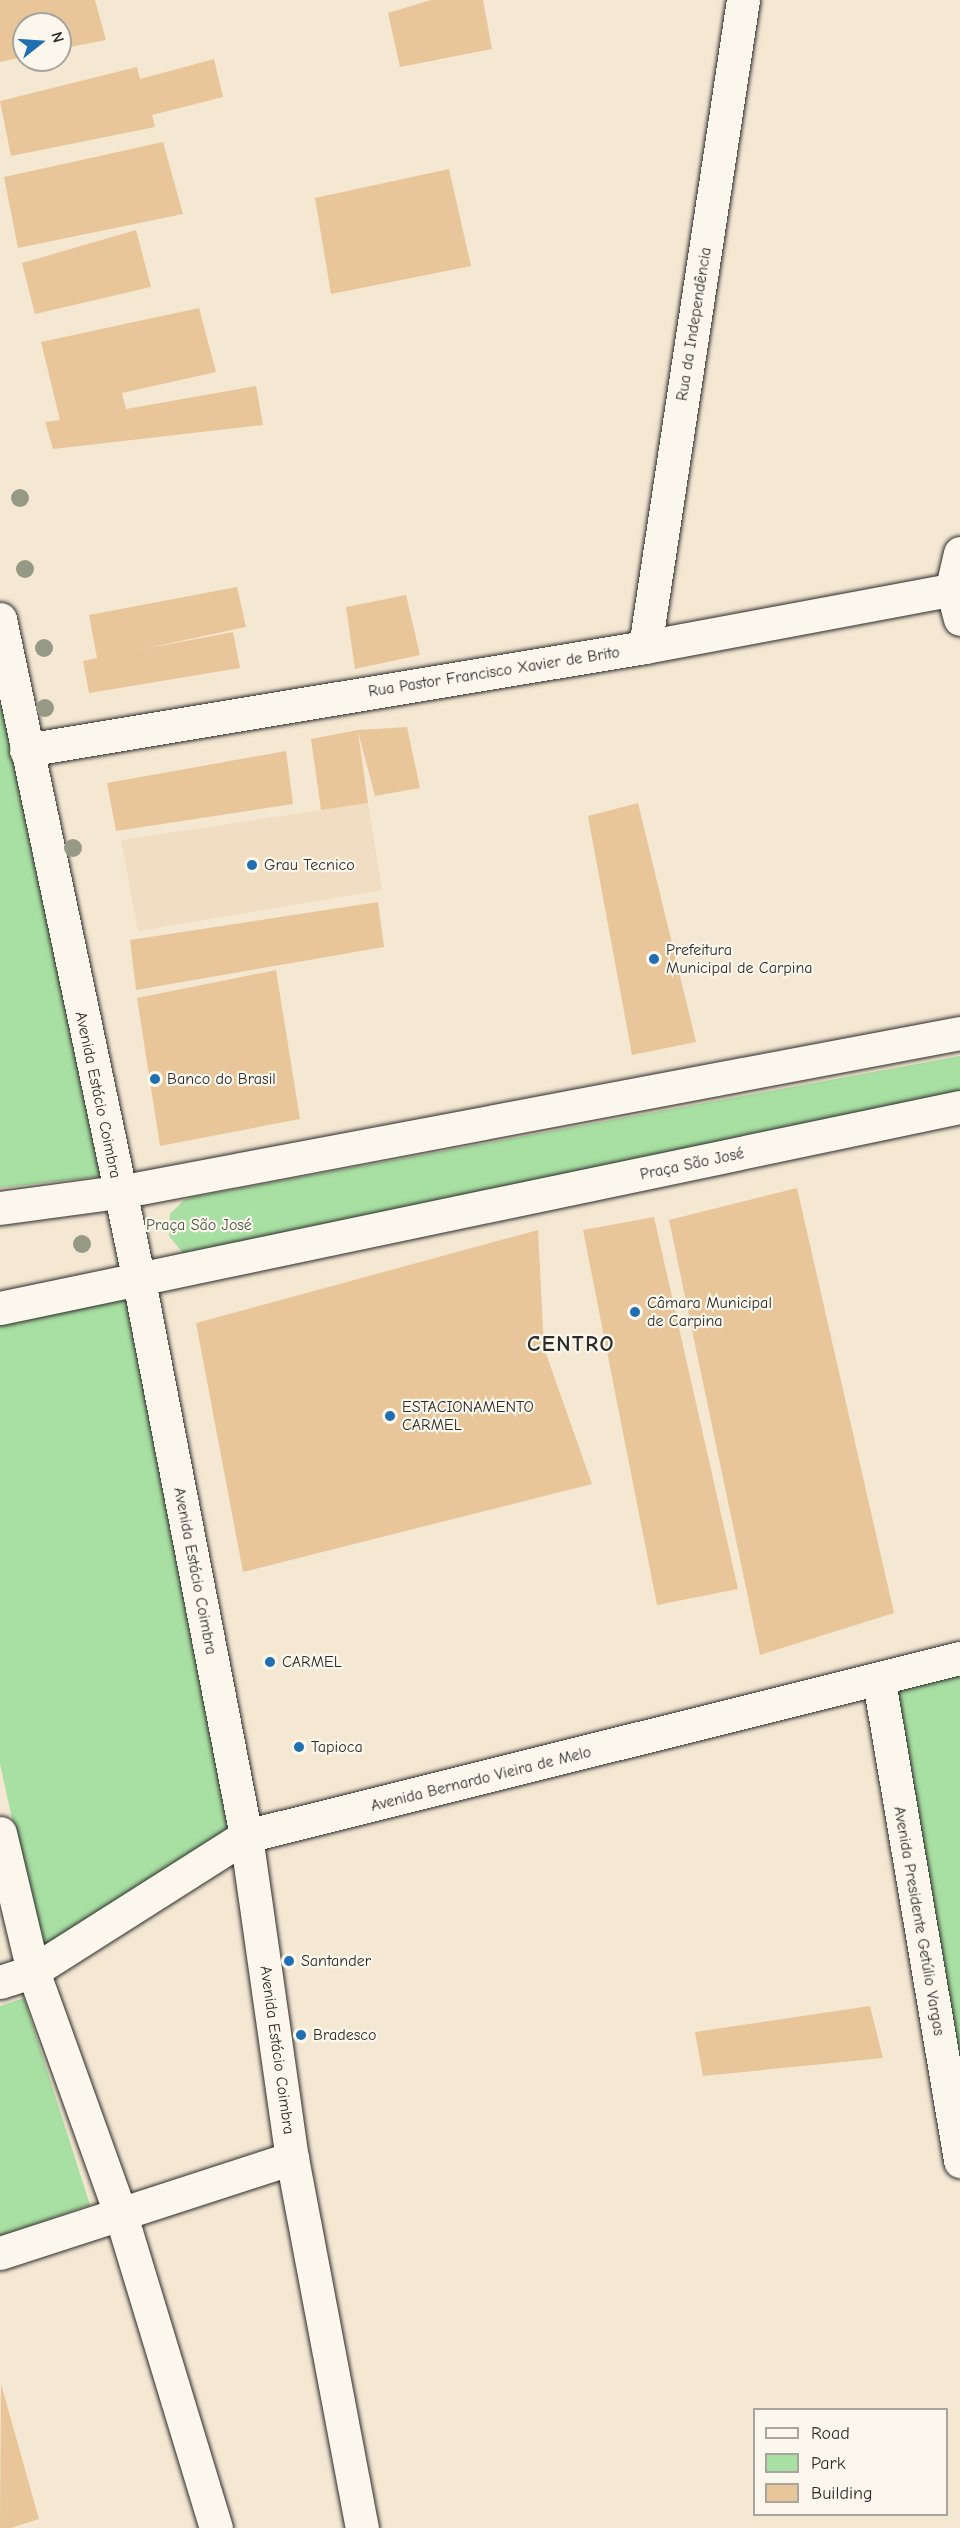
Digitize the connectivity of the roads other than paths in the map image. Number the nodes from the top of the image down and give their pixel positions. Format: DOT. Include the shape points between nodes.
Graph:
graph roads {
  1 [pos="743,0"];
  2 [pos="960,553"];
  3 [pos="958,598"];
  4 [pos="0,619"];
  5 [pos="645,647"];
  6 [pos="26,750"];
  7 [pos="960,1033"];
  8 [pos="960,1107"];
  9 [pos="119,1192"];
  10 [pos="0,1208"];
  11 [pos="139,1281"];
  12 [pos="0,1308"];
  13 [pos="960,1658"];
  14 [pos="879,1681"];
  15 [pos="0,1833"];
  16 [pos="246,1836"];
  17 [pos="33,1971"];
  18 [pos="0,1982"];
  19 [pos="292,2158"];
  20 [pos="960,2161"];
  21 [pos="120,2212"];
  22 [pos="0,2253"];
  23 [pos="216,2528"];
  24 [pos="362,2528"];
  1 -- 5 [label="street, Rua da Independência"];
  2 -- 3 [label="street"];
  3 -- 5 [label="street, Rua Pastor Francisco Xavier de Brito"];
  4 -- 6 [label="street, Avenida Estácio Coimbra"];
  5 -- 6 [label="street, Rua Pastor Francisco Xavier de Brito"];
  6 -- 9 [label="street, Avenida Estácio Coimbra"];
  7 -- 9 [label="street"];
  8 -- 11 [label="street, Praça São José"];
  9 -- 10 [label="street"];
  9 -- 11 [label="street, Avenida Estácio Coimbra"];
  11 -- 12 [label="street, Praça São José"];
  11 -- 16 [label="street, Avenida Estácio Coimbra"];
  13 -- 14 [label="street, Avenida Bernardo Vieira de Melo"];
  14 -- 16 [label="street, Avenida Bernardo Vieira de Melo"];
  14 -- 20 [label="street, Avenida Presidente Getúlio Vargas"];
  15 -- 17 [label="street"];
  16 -- 17 [label="street, Avenida Bernardo Vieira de Melo"];
  16 -- 19 [label="street, Avenida Estácio Coimbra"];
  17 -- 18 [label="street, Avenida Bernardo Vieira de Melo"];
  17 -- 21 [label="street"];
  19 -- 21 [label="street"];
  19 -- 24 [label="street, Avenida Estácio Coimbra"];
  21 -- 22 [label="street"];
  21 -- 23 [label="street"];
}
